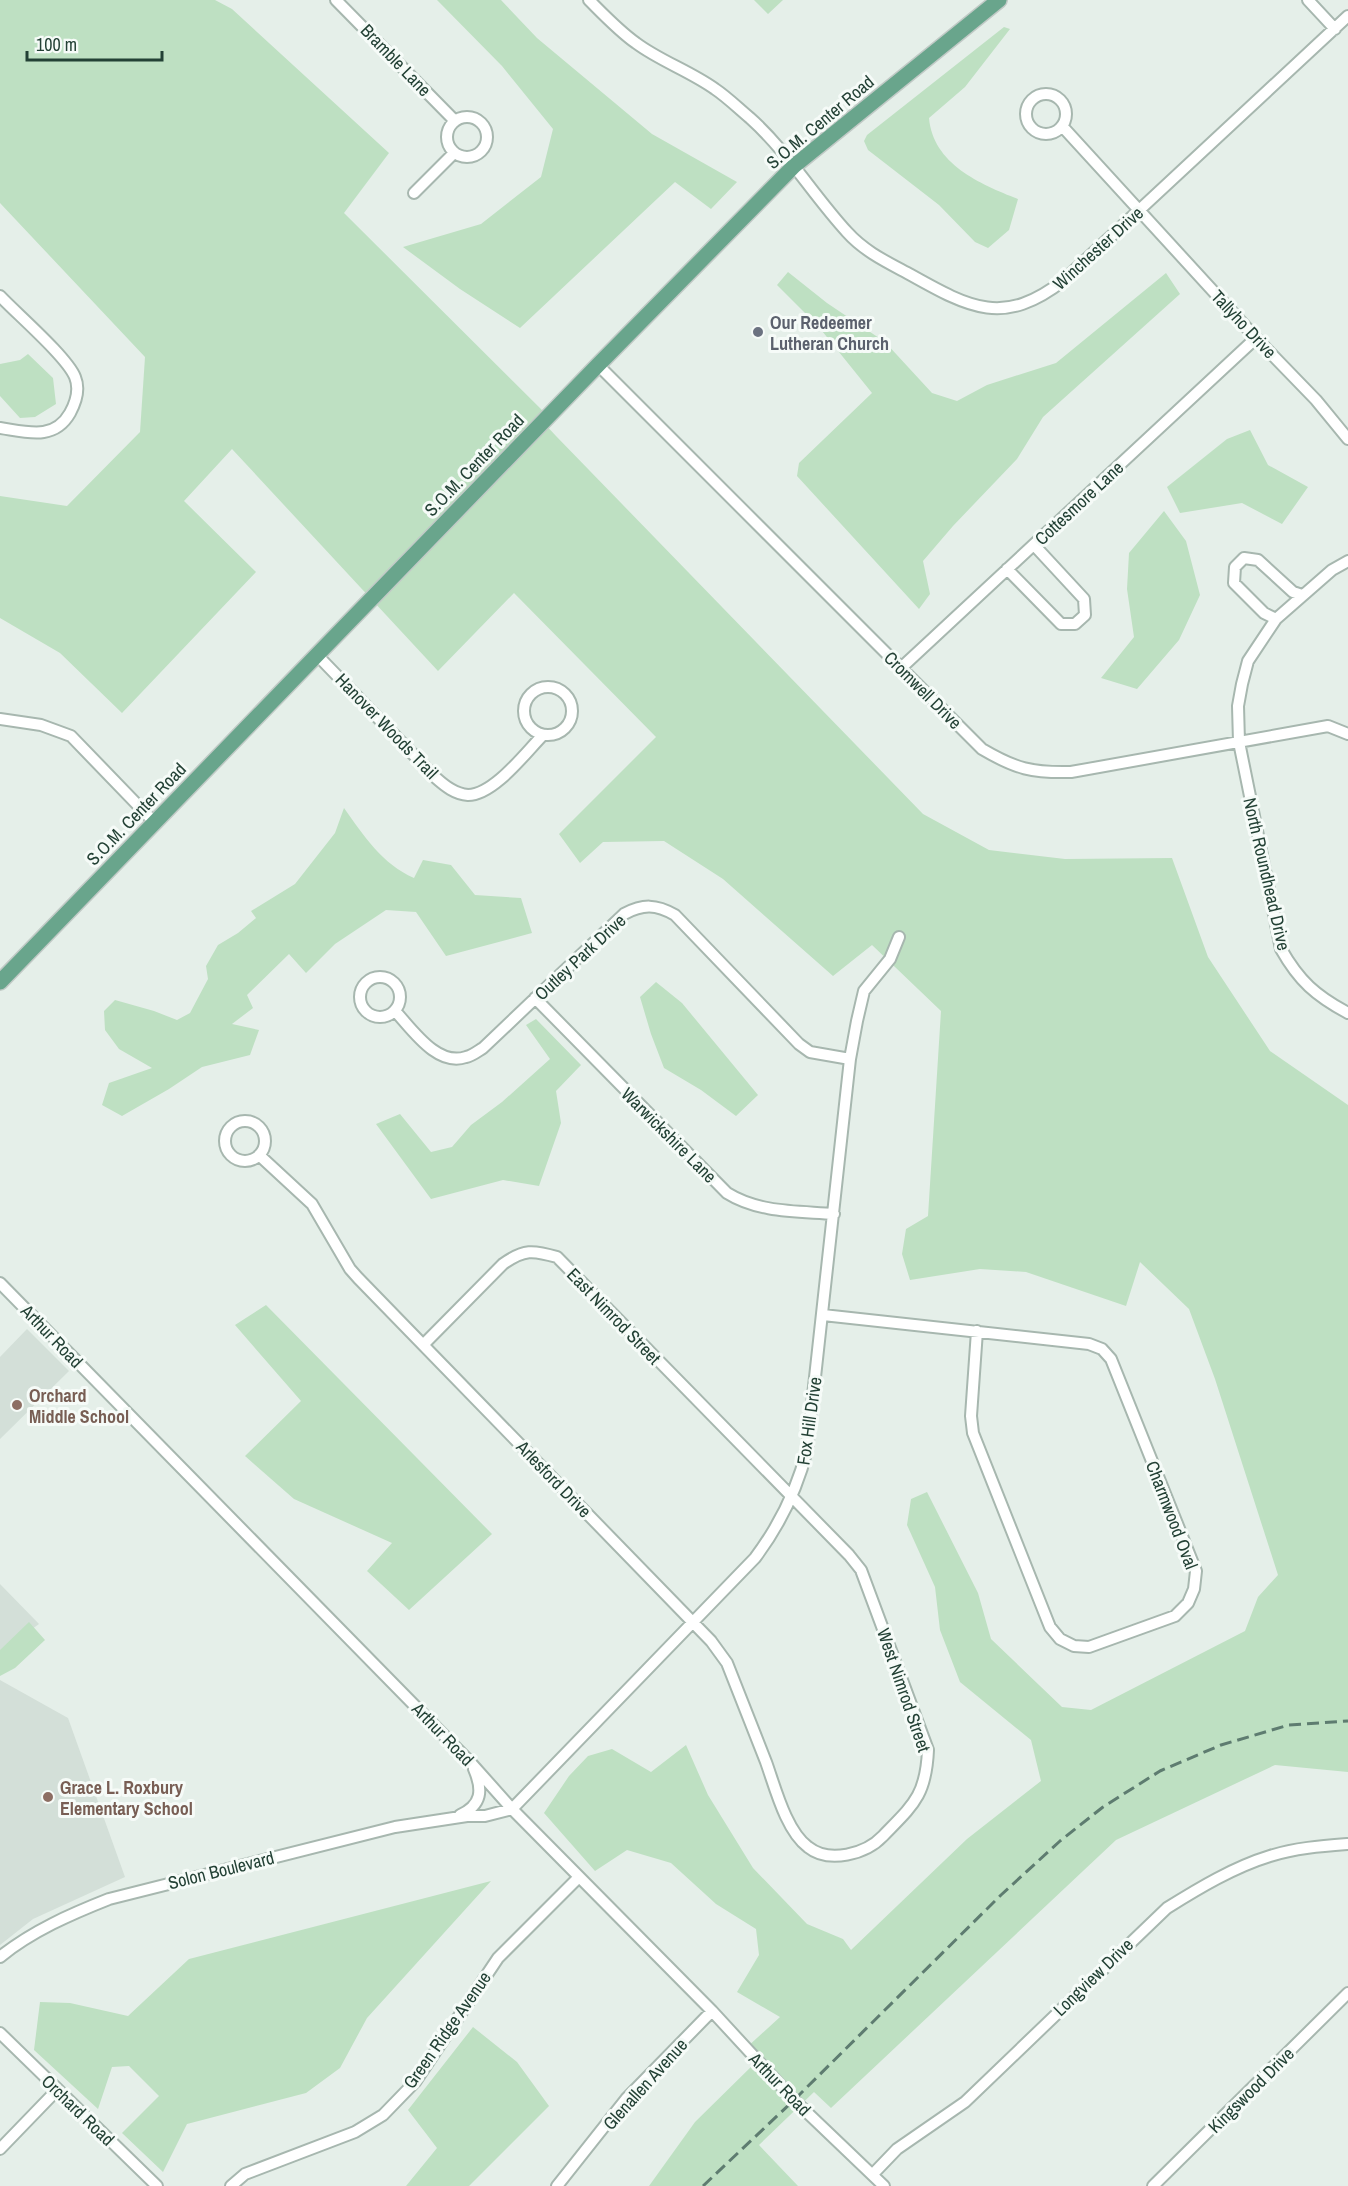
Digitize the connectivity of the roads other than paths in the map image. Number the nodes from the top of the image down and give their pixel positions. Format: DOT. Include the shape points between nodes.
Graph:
graph roads {
  1 [pos="336,0"];
  2 [pos="589,0"];
  3 [pos="999,0"];
  4 [pos="1308,0"];
  5 [pos="1348,16"];
  6 [pos="1335,29"];
  7 [pos="455,121"];
  8 [pos="1062,126"];
  9 [pos="454,153"];
  10 [pos="794,166"];
  11 [pos="414,193"];
  12 [pos="1140,210"];
  13 [pos="0,296"];
  14 [pos="1256,338"];
  15 [pos="598,365"];
  16 [pos="0,428"];
  17 [pos="1348,439"];
  18 [pos="1034,545"];
  19 [pos="1348,561"];
  20 [pos="1007,569"];
  21 [pos="1302,595"];
  22 [pos="1276,619"];
  23 [pos="318,656"];
  24 [pos="901,668"];
  25 [pos="0,719"];
  26 [pos="1348,734"];
  27 [pos="543,735"];
  28 [pos="1239,742"];
  29 [pos="154,823"];
  30 [pos="899,938"];
  31 [pos="0,982"];
  32 [pos="535,998"];
  33 [pos="395,1011"];
  34 [pos="1348,1013"];
  35 [pos="850,1059"];
  36 [pos="259,1155"];
  37 [pos="834,1214"];
  38 [pos="0,1283"];
  39 [pos="823,1315"];
  40 [pos="977,1331"];
  41 [pos="423,1345"];
  42 [pos="791,1497"];
  43 [pos="694,1623"];
  44 [pos="471,1763"];
  45 [pos="512,1809"];
  46 [pos="455,1818"];
  47 [pos="798,1835"];
  48 [pos="1348,1844"];
  49 [pos="579,1876"];
  50 [pos="0,1957"];
  51 [pos="1348,1993"];
  52 [pos="712,2011"];
  53 [pos="0,2033"];
  54 [pos="57,2090"];
  55 [pos="0,2149"];
  56 [pos="873,2174"];
  57 [pos="155,2186"];
  58 [pos="231,2186"];
  59 [pos="557,2186"];
  60 [pos="884,2186"];
  61 [pos="1154,2186"];
  1 -- 7 [label="street, Bramble Lane"];
  2 -- 10 [label="street, Winchester Drive" via="637,44 715,88 752,120"];
  3 -- 10 [label="main road, S.O.M. Center Road"];
  4 -- 6 [label="street"];
  5 -- 6 [label="street, Winchester Drive"];
  6 -- 12 [label="street, Winchester Drive"];
  7 -- 9 [label="street" via="447,137"];
  7 -- 9 [label="street" via="474,118 484,128 487,141 474,156"];
  8 -- 12 [label="street, Tallyho Drive"];
  9 -- 11 [label="street"];
  10 -- 12 [label="street, Winchester Drive" via="867,251 949,296 990,308 1032,301 1048,292"];
  10 -- 15 [label="main road, S.O.M. Center Road"];
  12 -- 14 [label="street, Tallyho Drive"];
  13 -- 16 [label="street" via="66,363 76,378 77,393 67,418 56,429 39,435"];
  14 -- 17 [label="street, Tallyho Drive" via="1316,399"];
  14 -- 18 [label="street, Cottesmore Lane"];
  15 -- 23 [label="main road, S.O.M. Center Road"];
  15 -- 24 [label="street, Cromwell Drive"];
  18 -- 20 [label="street, Cottesmore Lane"];
  18 -- 20 [label="street" via="1084,599 1084,615 1075,624 1061,624"];
  19 -- 21 [label="street, North Roundhead Drive"];
  20 -- 24 [label="street, Cottesmore Lane"];
  21 -- 22 [label="street, North Roundhead Drive"];
  21 -- 22 [label="street" via="1293,592 1258,560 1244,558 1235,567 1234,584 1264,613"];
  22 -- 28 [label="street, North Roundhead Drive" via="1248,661 1239,706"];
  23 -- 27 [label="street, Hanover Woods Trail" via="451,790 468,795 486,791"];
  23 -- 29 [label="main road, S.O.M. Center Road"];
  24 -- 28 [label="street, Cromwell Drive" via="982,749 1020,769 1071,772"];
  25 -- 29 [label="street" via="41,724 71,736"];
  26 -- 28 [label="street, Cromwell Drive" via="1328,726"];
  27 -- 27 [label="street, Hanover Woods Trail" via="559,733 571,722 569,697 556,688 541,687 525,704 525,720"];
  28 -- 34 [label="street, North Roundhead Drive" via="1281,949 1293,971 1310,989"];
  29 -- 31 [label="main road, S.O.M. Center Road"];
  30 -- 35 [label="street, Fox Hill Drive" via="890,959 864,991"];
  32 -- 33 [label="street, Outley Park Drive" via="483,1048 466,1058 449,1058 434,1051"];
  32 -- 35 [label="street, Outley Park Drive" via="624,914 638,907 664,909 675,915 799,1044 810,1052"];
  32 -- 37 [label="street, Warwickshire Lane" via="727,1193 758,1207"];
  35 -- 37 [label="street, Fox Hill Drive"];
  36 -- 41 [label="street, Arlesford Drive" via="312,1204 350,1269"];
  37 -- 39 [label="street, Fox Hill Drive"];
  38 -- 44 [label="street, Arthur Road"];
  39 -- 40 [label="street, Charmwood Oval"];
  39 -- 42 [label="street, Fox Hill Drive" via="807,1450"];
  40 -- 40 [label="street, Charmwood Oval" via="970,1416 973,1432 1050,1626 1060,1639 1074,1646 1089,1647 1175,1616 1188,1603 1196,1572 1112,1359 1089,1344"];
  41 -- 42 [label="street, East Nimrod Street" via="518,1253 557,1257"];
  41 -- 43 [label="street, Arlesford Drive"];
  42 -- 43 [label="street, Fox Hill Drive" via="773,1534"];
  42 -- 47 [label="street, West Nimrod Street" via="861,1570 928,1750 927,1770 916,1803 876,1844 860,1852 822,1855 807,1847"];
  43 -- 45 [label="street, Fox Hill Drive"];
  43 -- 47 [label="street, Arlesford Drive" via="727,1663"];
  44 -- 45 [label="street, Arthur Road"];
  44 -- 46 [label="street" via="481,1790 469,1811"];
  45 -- 46 [label="street, Solon Boulevard"];
  45 -- 49 [label="street, Arthur Road"];
  46 -- 50 [label="street, Solon Boulevard" via="395,1827 109,1899 52,1924"];
  48 -- 56 [label="street, Longview Drive" via="1270,1856 1197,1889 1167,1908 965,2102 897,2150"];
  49 -- 52 [label="street, Arthur Road"];
  49 -- 58 [label="street, Green Ridge Avenue" via="498,1958 415,2082 383,2115 356,2133 245,2174"];
  51 -- 61 [label="street, Kingswood Drive"];
  52 -- 56 [label="street, Arthur Road" via="794,2100"];
  52 -- 59 [label="street, Glenallen Avenue" via="626,2099"];
  53 -- 54 [label="street, Orchard Road"];
  54 -- 55 [label="street"];
  54 -- 57 [label="street, Orchard Road"];
  56 -- 60 [label="street, Arthur Road"];
}
